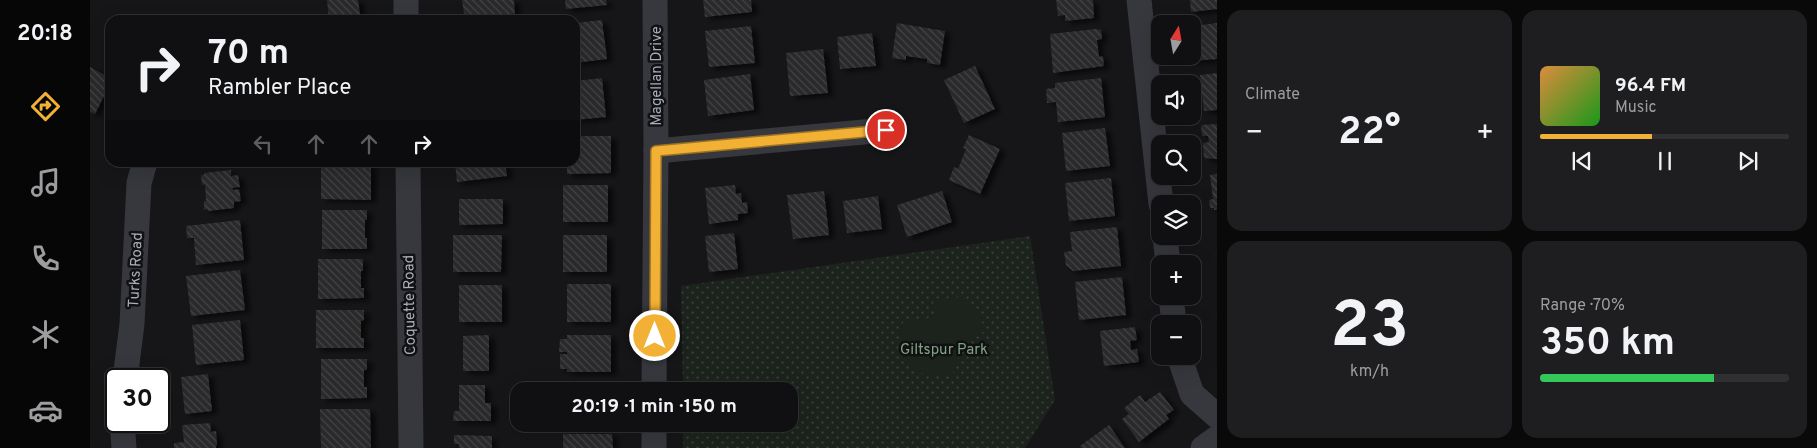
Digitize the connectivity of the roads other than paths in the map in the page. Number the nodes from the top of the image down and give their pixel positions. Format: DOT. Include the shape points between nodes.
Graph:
graph roads {
  1 [pos="406,0"];
  2 [pos="655,0"];
  3 [pos="1139,0"];
  4 [pos="406,15"];
  5 [pos="886,130"];
  6 [pos="656,151"];
  7 [pos="144,167"];
  8 [pos="408,167"];
  9 [pos="1160,195"];
  10 [pos="1182,365"];
  11 [pos="126,368"];
  12 [pos="654,382"];
  13 [pos="1217,416"];
  14 [pos="654,432"];
  15 [pos="123,433"];
  16 [pos="1217,438"];
  17 [pos="124,448"];
  18 [pos="411,448"];
  19 [pos="654,448"];
  20 [pos="1203,448"];
  1 -- 4 [label="street"];
  2 -- 6 [label="street, Magellan Drive"];
  3 -- 9 [label="street"];
  5 -- 6 [label="street"];
  6 -- 12 [label="street, Magellan Drive"];
  7 -- 11 [label="street, Turks Road" via="139,183 132,324"];
  8 -- 18 [label="street, Coquette Road"];
  10 -- 13 [label="street" via="1192,394"];
  14 -- 19 [label="street"];
  15 -- 17 [label="street"];
  16 -- 20 [label="street"];
}
